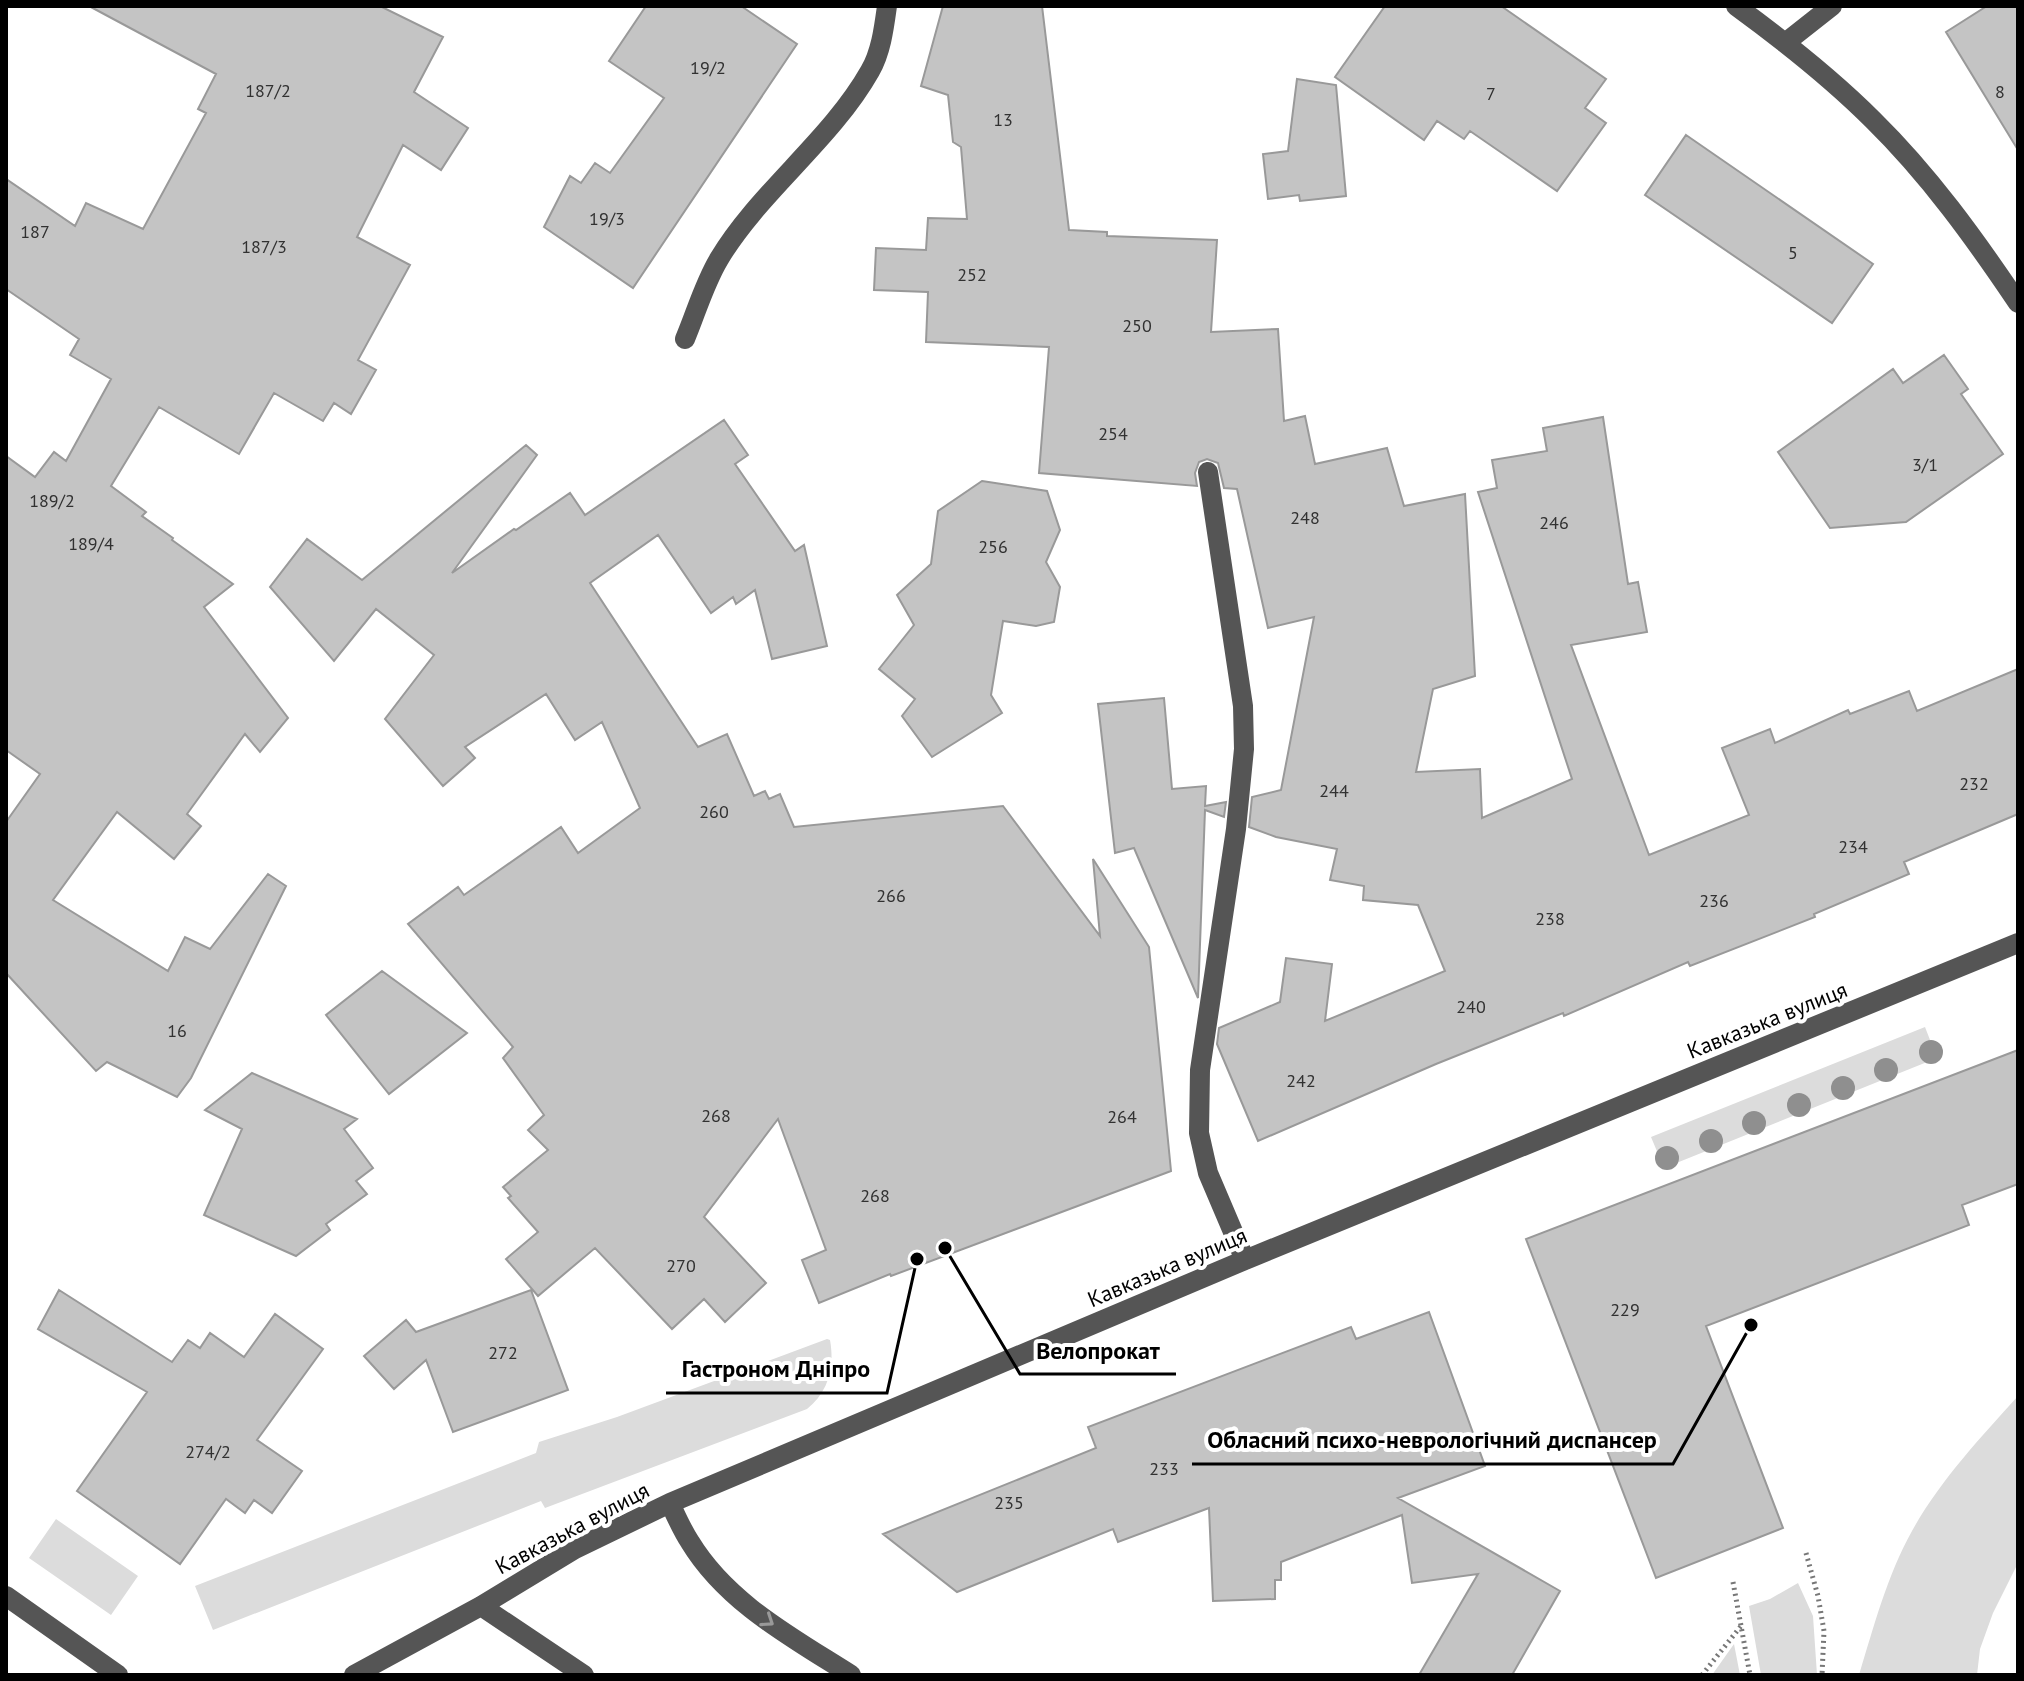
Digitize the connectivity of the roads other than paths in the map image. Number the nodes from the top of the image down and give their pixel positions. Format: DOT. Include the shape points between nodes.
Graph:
graph roads {
  1 [pos="887,6"];
  2 [pos="1736,6"];
  3 [pos="1825,8"];
  4 [pos="1785,43"];
  5 [pos="2018,303"];
  6 [pos="685,339"];
  7 [pos="1208,472"];
  8 [pos="2018,943"];
  9 [pos="1245,1260"];
  10 [pos="670,1503"];
  11 [pos="6,1596"];
  12 [pos="481,1606"];
  13 [pos="118,1675"];
  14 [pos="354,1675"];
  15 [pos="584,1675"];
  16 [pos="851,1675"];
  1 -- 6 [label="street" via="870,72 718,260"];
  2 -- 4 [label="street"];
  3 -- 4 [label="street"];
  4 -- 5 [label="street" via="1834,83 1921,172"];
  7 -- 9 [label="street" via="1238,662 1244,749 1200,1070 1199,1133 1208,1173"];
  8 -- 9 [label="street, Кавказька вулиця"];
  9 -- 10 [label="street, Кавказька вулиця"];
  10 -- 12 [label="street, Кавказька вулиця" via="575,1549"];
  10 -- 16 [label="street, one-way" via="689,1541 759,1616"];
  11 -- 13 [label="street"];
  12 -- 14 [label="street, Кавказька вулиця"];
  12 -- 15 [label="street"];
}
